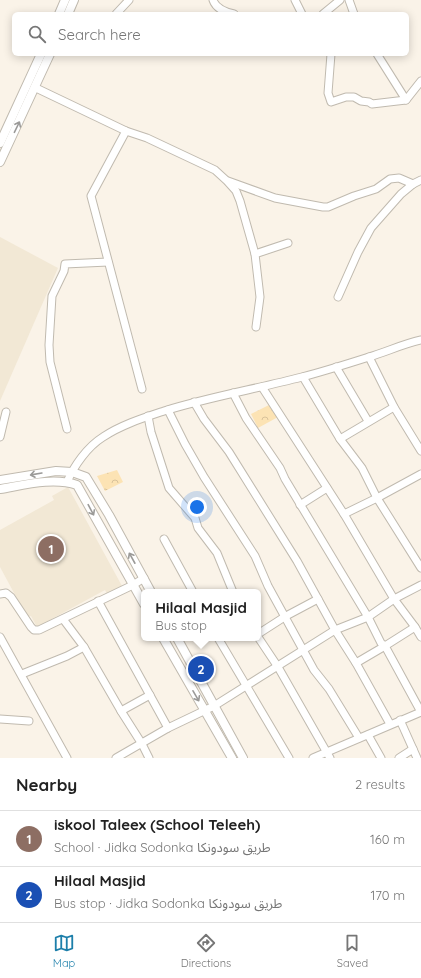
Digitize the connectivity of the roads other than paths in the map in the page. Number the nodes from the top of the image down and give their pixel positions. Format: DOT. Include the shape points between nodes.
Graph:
graph roads {
  1 [pos="65,0"];
  2 [pos="74,0"];
  3 [pos="130,0"];
  4 [pos="213,0"];
  5 [pos="295,0"];
  6 [pos="340,0"];
  7 [pos="349,0"];
  8 [pos="60,12"];
  9 [pos="69,12"];
  10 [pos="118,12"];
  11 [pos="225,12"];
  12 [pos="301,12"];
  13 [pos="325,12"];
  14 [pos="353,12"];
  15 [pos="40,56"];
  16 [pos="49,56"];
  17 [pos="331,56"];
  18 [pos="378,56"];
  19 [pos="421,81"];
  20 [pos="36,88"];
  21 [pos="406,100"];
  22 [pos="126,131"];
  23 [pos="0,142"];
  24 [pos="0,162"];
  25 [pos="421,180"];
  26 [pos="227,181"];
  27 [pos="413,184"];
  28 [pos="288,244"];
  29 [pos="255,254"];
  30 [pos="108,262"];
  31 [pos="338,297"];
  32 [pos="256,327"];
  33 [pos="420,341"];
  34 [pos="369,357"];
  35 [pos="336,367"];
  36 [pos="303,377"];
  37 [pos="262,387"];
  38 [pos="142,389"];
  39 [pos="233,393"];
  40 [pos="194,402"];
  41 [pos="394,406"];
  42 [pos="168,410"];
  43 [pos="6,412"];
  44 [pos="148,416"];
  45 [pos="368,422"];
  46 [pos="67,429"];
  47 [pos="0,437"];
  48 [pos="340,439"];
  49 [pos="421,451"];
  50 [pos="72,472"];
  51 [pos="421,474"];
  52 [pos="17,477"];
  53 [pos="0,480"];
  54 [pos="67,482"];
  55 [pos="18,486"];
  56 [pos="327,488"];
  57 [pos="0,490"];
  58 [pos="377,498"];
  59 [pos="300,505"];
  60 [pos="344,514"];
  61 [pos="164,539"];
  62 [pos="421,568"];
  63 [pos="144,578"];
  64 [pos="133,585"];
  65 [pos="421,585"];
  66 [pos="0,588"];
  67 [pos="150,589"];
  68 [pos="191,589"];
  69 [pos="232,589"];
  70 [pos="3,594"];
  71 [pos="141,599"];
  72 [pos="318,599"];
  73 [pos="394,599"];
  74 [pos="98,601"];
  75 [pos="286,616"];
  76 [pos="368,617"];
  77 [pos="63,619"];
  78 [pos="415,627"];
  79 [pos="335,630"];
  80 [pos="261,632"];
  81 [pos="0,637"];
  82 [pos="421,637"];
  83 [pos="165,641"];
  84 [pos="179,641"];
  85 [pos="220,641"];
  86 [pos="261,641"];
  87 [pos="385,646"];
  88 [pos="84,647"];
  89 [pos="303,650"];
  90 [pos="356,662"];
  91 [pos="278,667"];
  92 [pos="22,674"];
  93 [pos="246,685"];
  94 [pos="150,695"];
  95 [pos="214,706"];
  96 [pos="204,710"];
  97 [pos="121,711"];
  98 [pos="421,712"];
  99 [pos="0,720"];
  100 [pos="400,720"];
  101 [pos="29,721"];
  102 [pos="390,724"];
  103 [pos="168,728"];
  104 [pos="368,735"];
  105 [pos="359,738"];
  106 [pos="142,744"];
  107 [pos="413,749"];
  108 [pos="328,755"];
  109 [pos="418,756"];
  110 [pos="67,758"];
  111 [pos="116,758"];
  112 [pos="149,758"];
  113 [pos="232,758"];
  114 [pos="244,758"];
  115 [pos="290,758"];
  116 [pos="313,758"];
  117 [pos="381,758"];
  118 [pos="399,758"];
  1 -- 8 [label="main road"];
  2 -- 9 [label="main road"];
  3 -- 10 [label="street"];
  4 -- 11 [label="street" via="215,5"];
  5 -- 12 [label="street"];
  6 -- 13 [label="street"];
  7 -- 14 [label="street"];
  15 -- 23 [label="main road"];
  16 -- 20 [label="main road"];
  17 -- 21 [label="street" via="328,93 330,102 346,97 354,97 372,104"];
  18 -- 21 [label="street"];
  19 -- 21 [label="street"];
  20 -- 22 [label="street"];
  24 -- 20 [label="main road, one-way"];
  22 -- 26 [label="street" via="147,138 215,170"];
  22 -- 30 [label="street" via="91,196"];
  25 -- 27 [label="street"];
  26 -- 27 [label="street" via="275,198 323,207 376,189 390,179 399,178"];
  26 -- 29 [label="street" via="236,191 240,201"];
  27 -- 31 [label="street" via="371,228"];
  28 -- 29 [label="street"];
  29 -- 32 [label="street" via="260,297"];
  30 -- 38 [label="street"];
  30 -- 46 [label="street" via="65,264 52,296 50,362"];
  33 -- 34 [label="street"];
  34 -- 35 [label="street"];
  34 -- 41 [label="street"];
  35 -- 36 [label="street"];
  35 -- 45 [label="street"];
  36 -- 37 [label="street"];
  36 -- 48 [label="street"];
  37 -- 39 [label="street"];
  37 -- 56 [label="street"];
  39 -- 40 [label="street"];
  39 -- 59 [label="street"];
  40 -- 42 [label="street"];
  40 -- 72 [label="street" via="229,452"];
  41 -- 45 [label="street"];
  41 -- 49 [label="street"];
  42 -- 44 [label="street"];
  42 -- 75 [label="street" via="204,476 255,556 268,586"];
  43 -- 47 [label="street"];
  44 -- 50 [label="street" via="101,438 86,452"];
  44 -- 69 [label="street" via="169,488 195,518 198,528 217,553"];
  45 -- 48 [label="street"];
  48 -- 58 [label="street" via="362,468"];
  50 -- 52 [label="main road, one-way" via="56,470"];
  50 -- 54 [label="street"];
  63 -- 50 [label="main road, one-way" via="86,478"];
  51 -- 58 [label="street"];
  52 -- 53 [label="main road"];
  52 -- 55 [label="main road"];
  54 -- 55 [label="main road"];
  54 -- 64 [label="main road, one-way" via="77,485"];
  55 -- 57 [label="main road"];
  56 -- 59 [label="street"];
  56 -- 60 [label="street"];
  58 -- 60 [label="street"];
  58 -- 62 [label="street"];
  59 -- 76 [label="street"];
  60 -- 73 [label="street"];
  61 -- 68 [label="street"];
  63 -- 64 [label="street"];
  63 -- 67 [label="main road"];
  64 -- 71 [label="main road"];
  64 -- 74 [label="street"];
  65 -- 73 [label="street"];
  66 -- 70 [label="street"];
  70 -- 77 [label="street" via="11,597 34,630"];
  72 -- 75 [label="street"];
  72 -- 79 [label="street"];
  73 -- 76 [label="street"];
  73 -- 78 [label="street"];
  74 -- 77 [label="street"];
  74 -- 94 [label="street"];
  75 -- 80 [label="street"];
  75 -- 89 [label="street"];
  76 -- 79 [label="street"];
  76 -- 87 [label="street"];
  77 -- 88 [label="street"];
  78 -- 82 [label="street"];
  78 -- 87 [label="street"];
  79 -- 89 [label="street"];
  79 -- 90 [label="street"];
  81 -- 92 [label="street"];
  83 -- 96 [label="main road, one-way"];
  84 -- 95 [label="main road"];
  85 -- 93 [label="street"];
  86 -- 91 [label="street"];
  87 -- 90 [label="street"];
  87 -- 98 [label="street"];
  88 -- 92 [label="street"];
  88 -- 97 [label="street"];
  89 -- 91 [label="street"];
  89 -- 105 [label="street"];
  90 -- 102 [label="street"];
  91 -- 93 [label="street"];
  91 -- 108 [label="street"];
  92 -- 110 [label="street"];
  93 -- 95 [label="street"];
  93 -- 115 [label="street"];
  94 -- 97 [label="street"];
  94 -- 103 [label="street"];
  95 -- 96 [label="street"];
  95 -- 114 [label="main road"];
  96 -- 103 [label="street"];
  96 -- 113 [label="main road"];
  97 -- 106 [label="street"];
  98 -- 100 [label="street"];
  99 -- 101 [label="street"];
  100 -- 102 [label="street"];
  100 -- 107 [label="street"];
  102 -- 104 [label="street"];
  103 -- 106 [label="street"];
  104 -- 105 [label="street"];
  104 -- 117 [label="street"];
  105 -- 108 [label="street"];
  106 -- 111 [label="street"];
  106 -- 112 [label="street"];
  107 -- 109 [label="street"];
  107 -- 118 [label="street"];
  108 -- 116 [label="street"];
}
